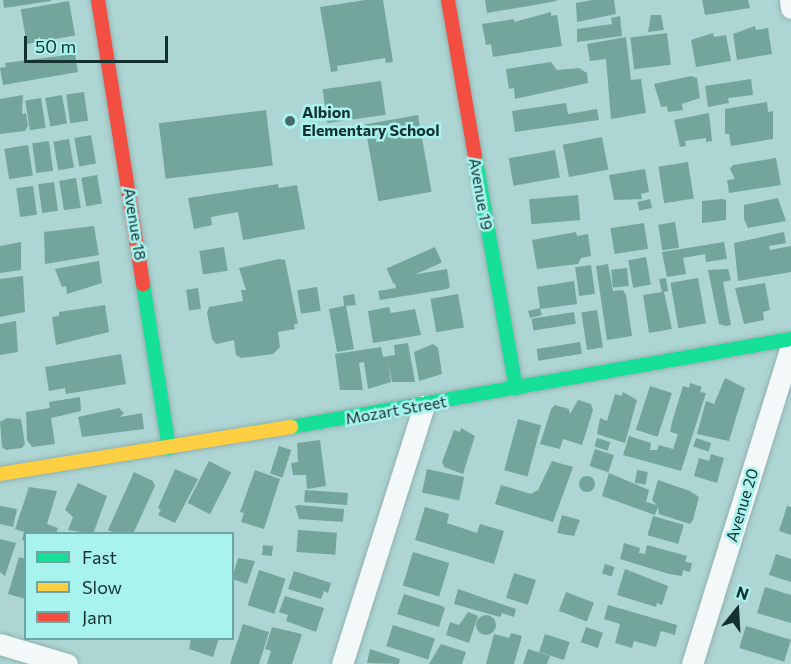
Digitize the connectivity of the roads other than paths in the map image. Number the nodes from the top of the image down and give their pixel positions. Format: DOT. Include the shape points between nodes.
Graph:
graph roads {
  1 [pos="98,0"];
  2 [pos="447,0"];
  3 [pos="790,0"];
  4 [pos="791,8"];
  5 [pos="791,339"];
  6 [pos="791,347"];
  7 [pos="516,388"];
  8 [pos="424,406"];
  9 [pos="169,448"];
  10 [pos="0,474"];
  11 [pos="0,644"];
  12 [pos="67,664"];
  13 [pos="342,664"];
  14 [pos="692,664"];
  1 -- 9 [label="street, Avenue 18"];
  2 -- 7 [label="street, Avenue 19"];
  3 -- 4 [label="street"];
  5 -- 7 [label="street, Mozart Street"];
  6 -- 14 [label="street, Avenue 20"];
  7 -- 8 [label="street, Mozart Street"];
  8 -- 9 [label="street, Mozart Street"];
  8 -- 13 [label="street"];
  9 -- 10 [label="street, Mozart Street"];
  11 -- 12 [label="street"];
}
